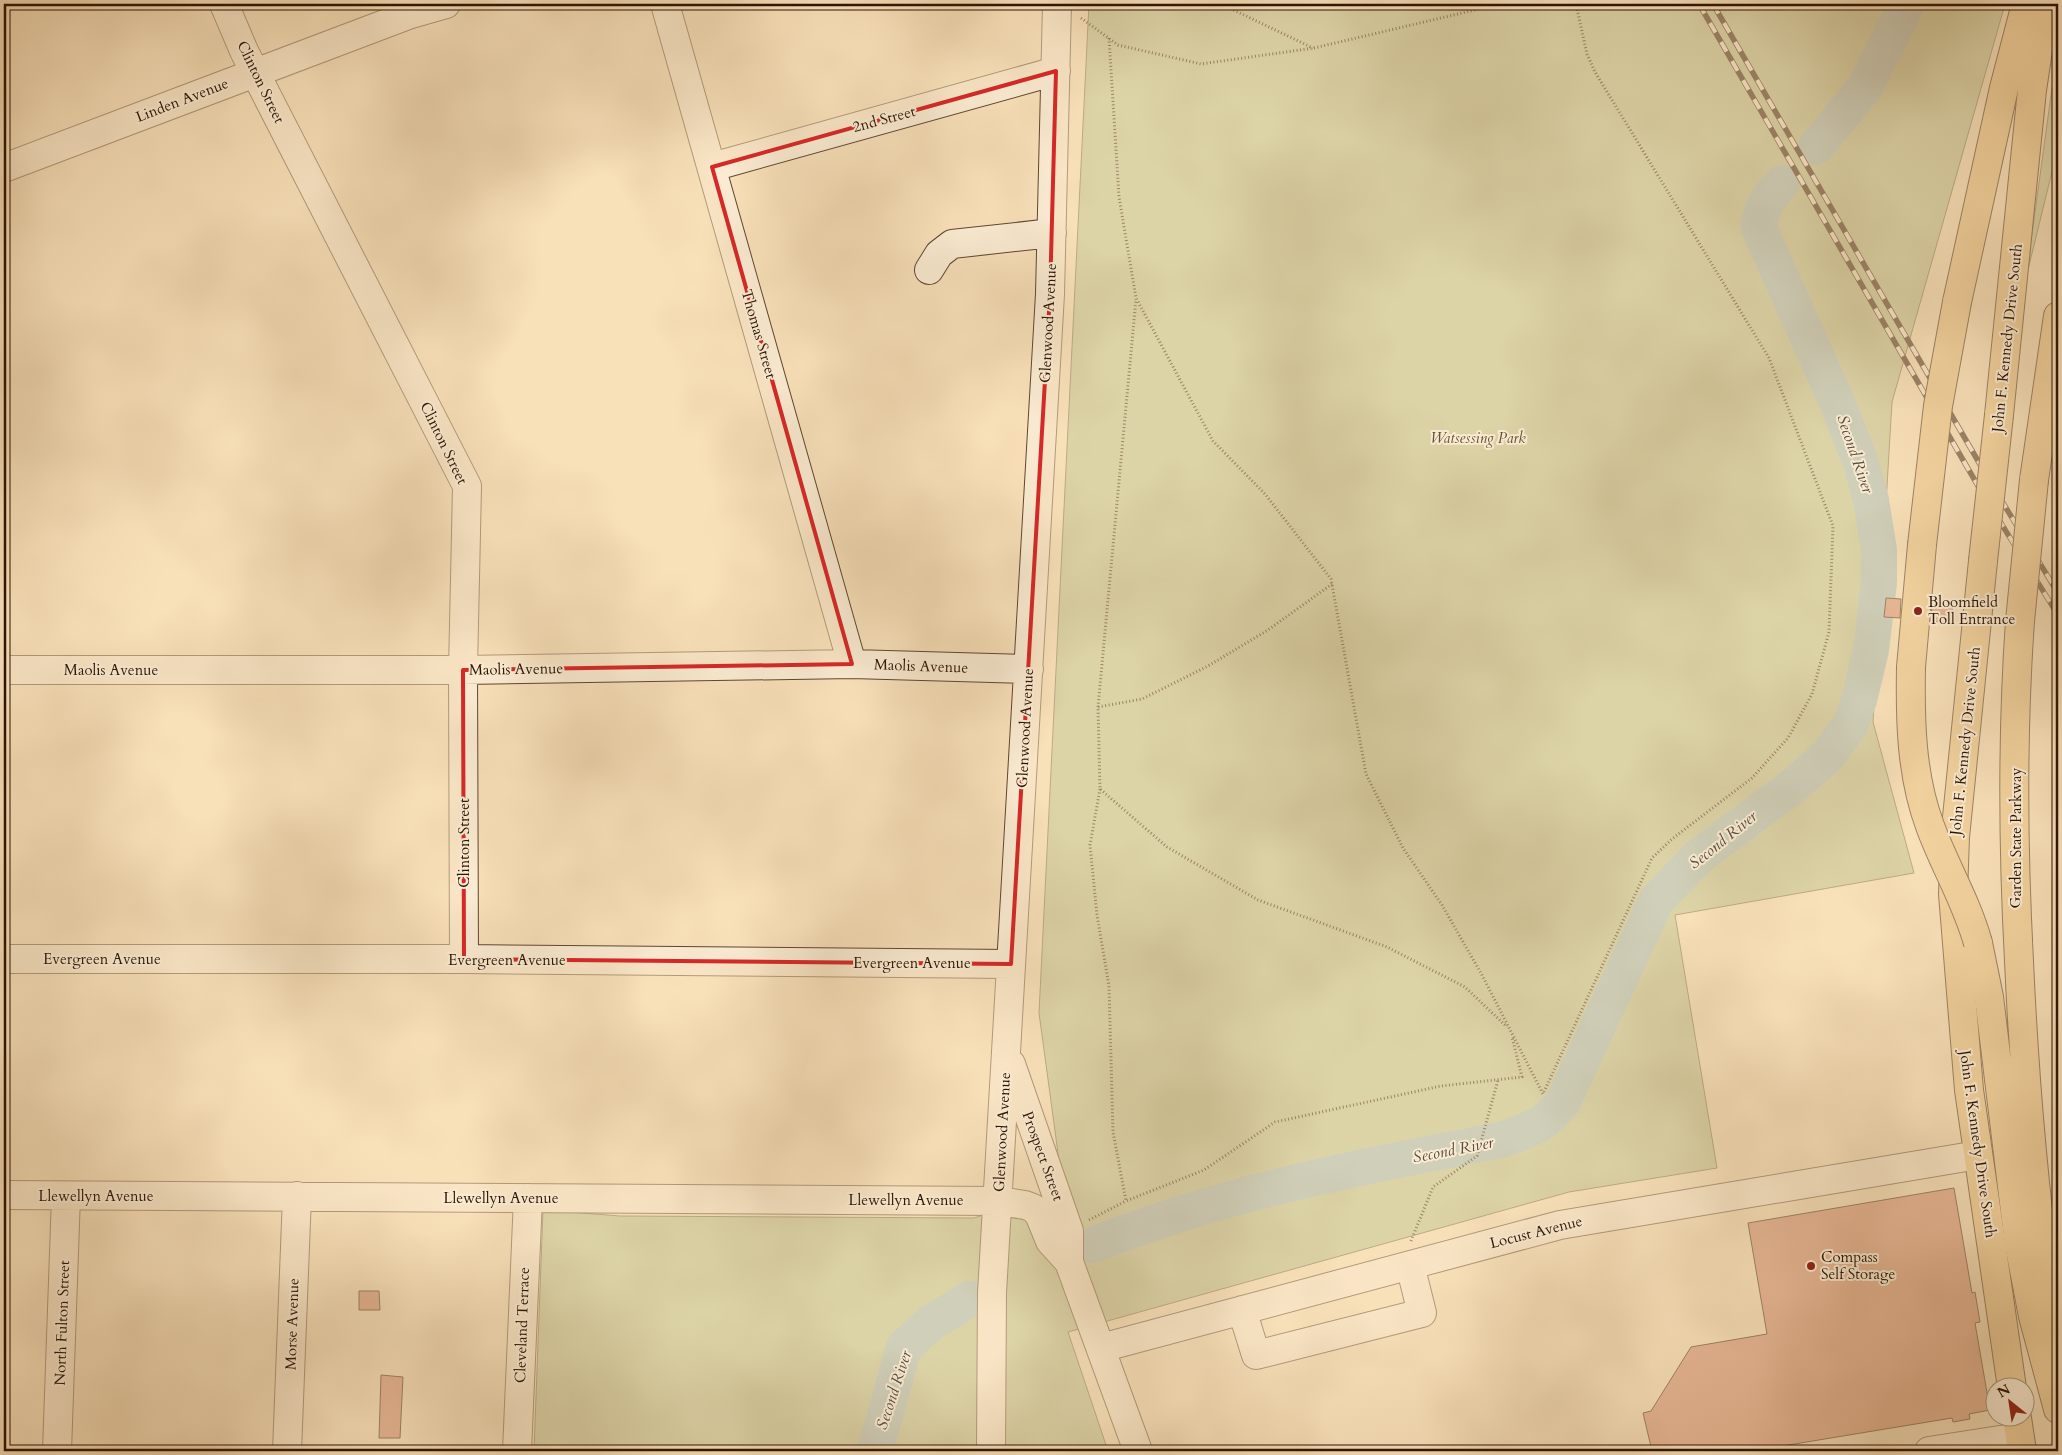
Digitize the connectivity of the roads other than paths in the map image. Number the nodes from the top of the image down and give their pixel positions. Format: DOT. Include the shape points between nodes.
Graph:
graph roads {
  1 [pos="224,4"];
  2 [pos="446,4"];
  3 [pos="665,4"];
  4 [pos="2026,4"];
  5 [pos="2045,4"];
  6 [pos="1067,9"];
  7 [pos="1056,71"];
  8 [pos="255,73"];
  9 [pos="712,167"];
  10 [pos="4,168"];
  11 [pos="1052,233"];
  12 [pos="929,270"];
  13 [pos="2058,316"];
  14 [pos="852,664"];
  15 [pos="1029,669"];
  16 [pos="4,670"];
  17 [pos="464,670"];
  18 [pos="4,959"];
  19 [pos="464,959"];
  20 [pos="1011,964"];
  21 [pos="1006,1050"];
  22 [pos="1978,1155"];
  23 [pos="4,1195"];
  24 [pos="66,1196"];
  25 [pos="297,1196"];
  26 [pos="528,1198"];
  27 [pos="998,1201"];
  28 [pos="1069,1262"];
  29 [pos="1405,1266"];
  30 [pos="1242,1310"];
  31 [pos="1101,1348"];
  32 [pos="2058,1360"];
  33 [pos="2011,1378"];
  34 [pos="2058,1409"];
  35 [pos="2019,1435"];
  36 [pos="56,1451"];
  37 [pos="288,1451"];
  38 [pos="517,1451"];
  39 [pos="991,1451"];
  40 [pos="1138,1451"];
  41 [pos="1929,1451"];
  1 -- 8 [label="street, Clinton Street"];
  2 -- 8 [label="street, Linden Avenue"];
  3 -- 9 [label="street, Thomas Street"];
  4 -- 34 [label="main road, bridge" via="1957,302 1938,406 1911,667 1912,735 1924,809 1963,898 1978,943 1989,997 2022,1261"];
  5 -- 22 [label="main road, John F. Kennedy Drive South, bridge" via="2033,82 1955,837 1953,876 1964,1053"];
  6 -- 7 [label="street, Glenwood Avenue"];
  7 -- 9 [label="street, 2nd Street"];
  7 -- 11 [label="street, Glenwood Avenue"];
  8 -- 10 [label="street, Linden Avenue"];
  8 -- 17 [label="street, Clinton Street" via="467,486"];
  9 -- 14 [label="street, Thomas Street"];
  11 -- 12 [label="street" via="952,244 939,254"];
  11 -- 15 [label="street, Glenwood Avenue"];
  13 -- 32 [label="main road, Garden State Parkway, bridge" via="2034,480 2020,621 2014,837 2022,1021 2034,1178"];
  14 -- 15 [label="street, Maolis Avenue"];
  14 -- 17 [label="street, Maolis Avenue"];
  15 -- 20 [label="street, Glenwood Avenue"];
  16 -- 17 [label="street, Maolis Avenue"];
  17 -- 19 [label="street, Clinton Street"];
  18 -- 19 [label="street, Evergreen Avenue"];
  19 -- 20 [label="street, Evergreen Avenue"];
  20 -- 21 [label="street, Glenwood Avenue"];
  21 -- 27 [label="street, Glenwood Avenue"];
  21 -- 28 [label="street, Prospect Street" via="1069,1230"];
  22 -- 29 [label="street, Locust Avenue" via="1579,1221"];
  22 -- 33 [label="main road, John F. Kennedy Drive South"];
  23 -- 24 [label="street, Llewellyn Avenue"];
  24 -- 25 [label="street, Llewellyn Avenue"];
  24 -- 36 [label="street, North Fulton Street"];
  25 -- 26 [label="street, Llewellyn Avenue"];
  25 -- 37 [label="street, Morse Avenue"];
  26 -- 27 [label="street, Llewellyn Avenue"];
  26 -- 38 [label="street, Cleveland Terrace"];
  27 -- 28 [label="street, Prospect Street" via="1025,1205 1039,1214 1050,1241"];
  27 -- 39 [label="street, Glenwood Avenue" via="992,1293"];
  28 -- 31 [label="street, Prospect Street"];
  29 -- 30 [label="street, Locust Avenue"];
  29 -- 30 [label="street" via="1422,1313 1256,1355"];
  30 -- 31 [label="street, Locust Avenue"];
  31 -- 40 [label="street, Prospect Street"];
  35 -- 41 [label="street"];
}
